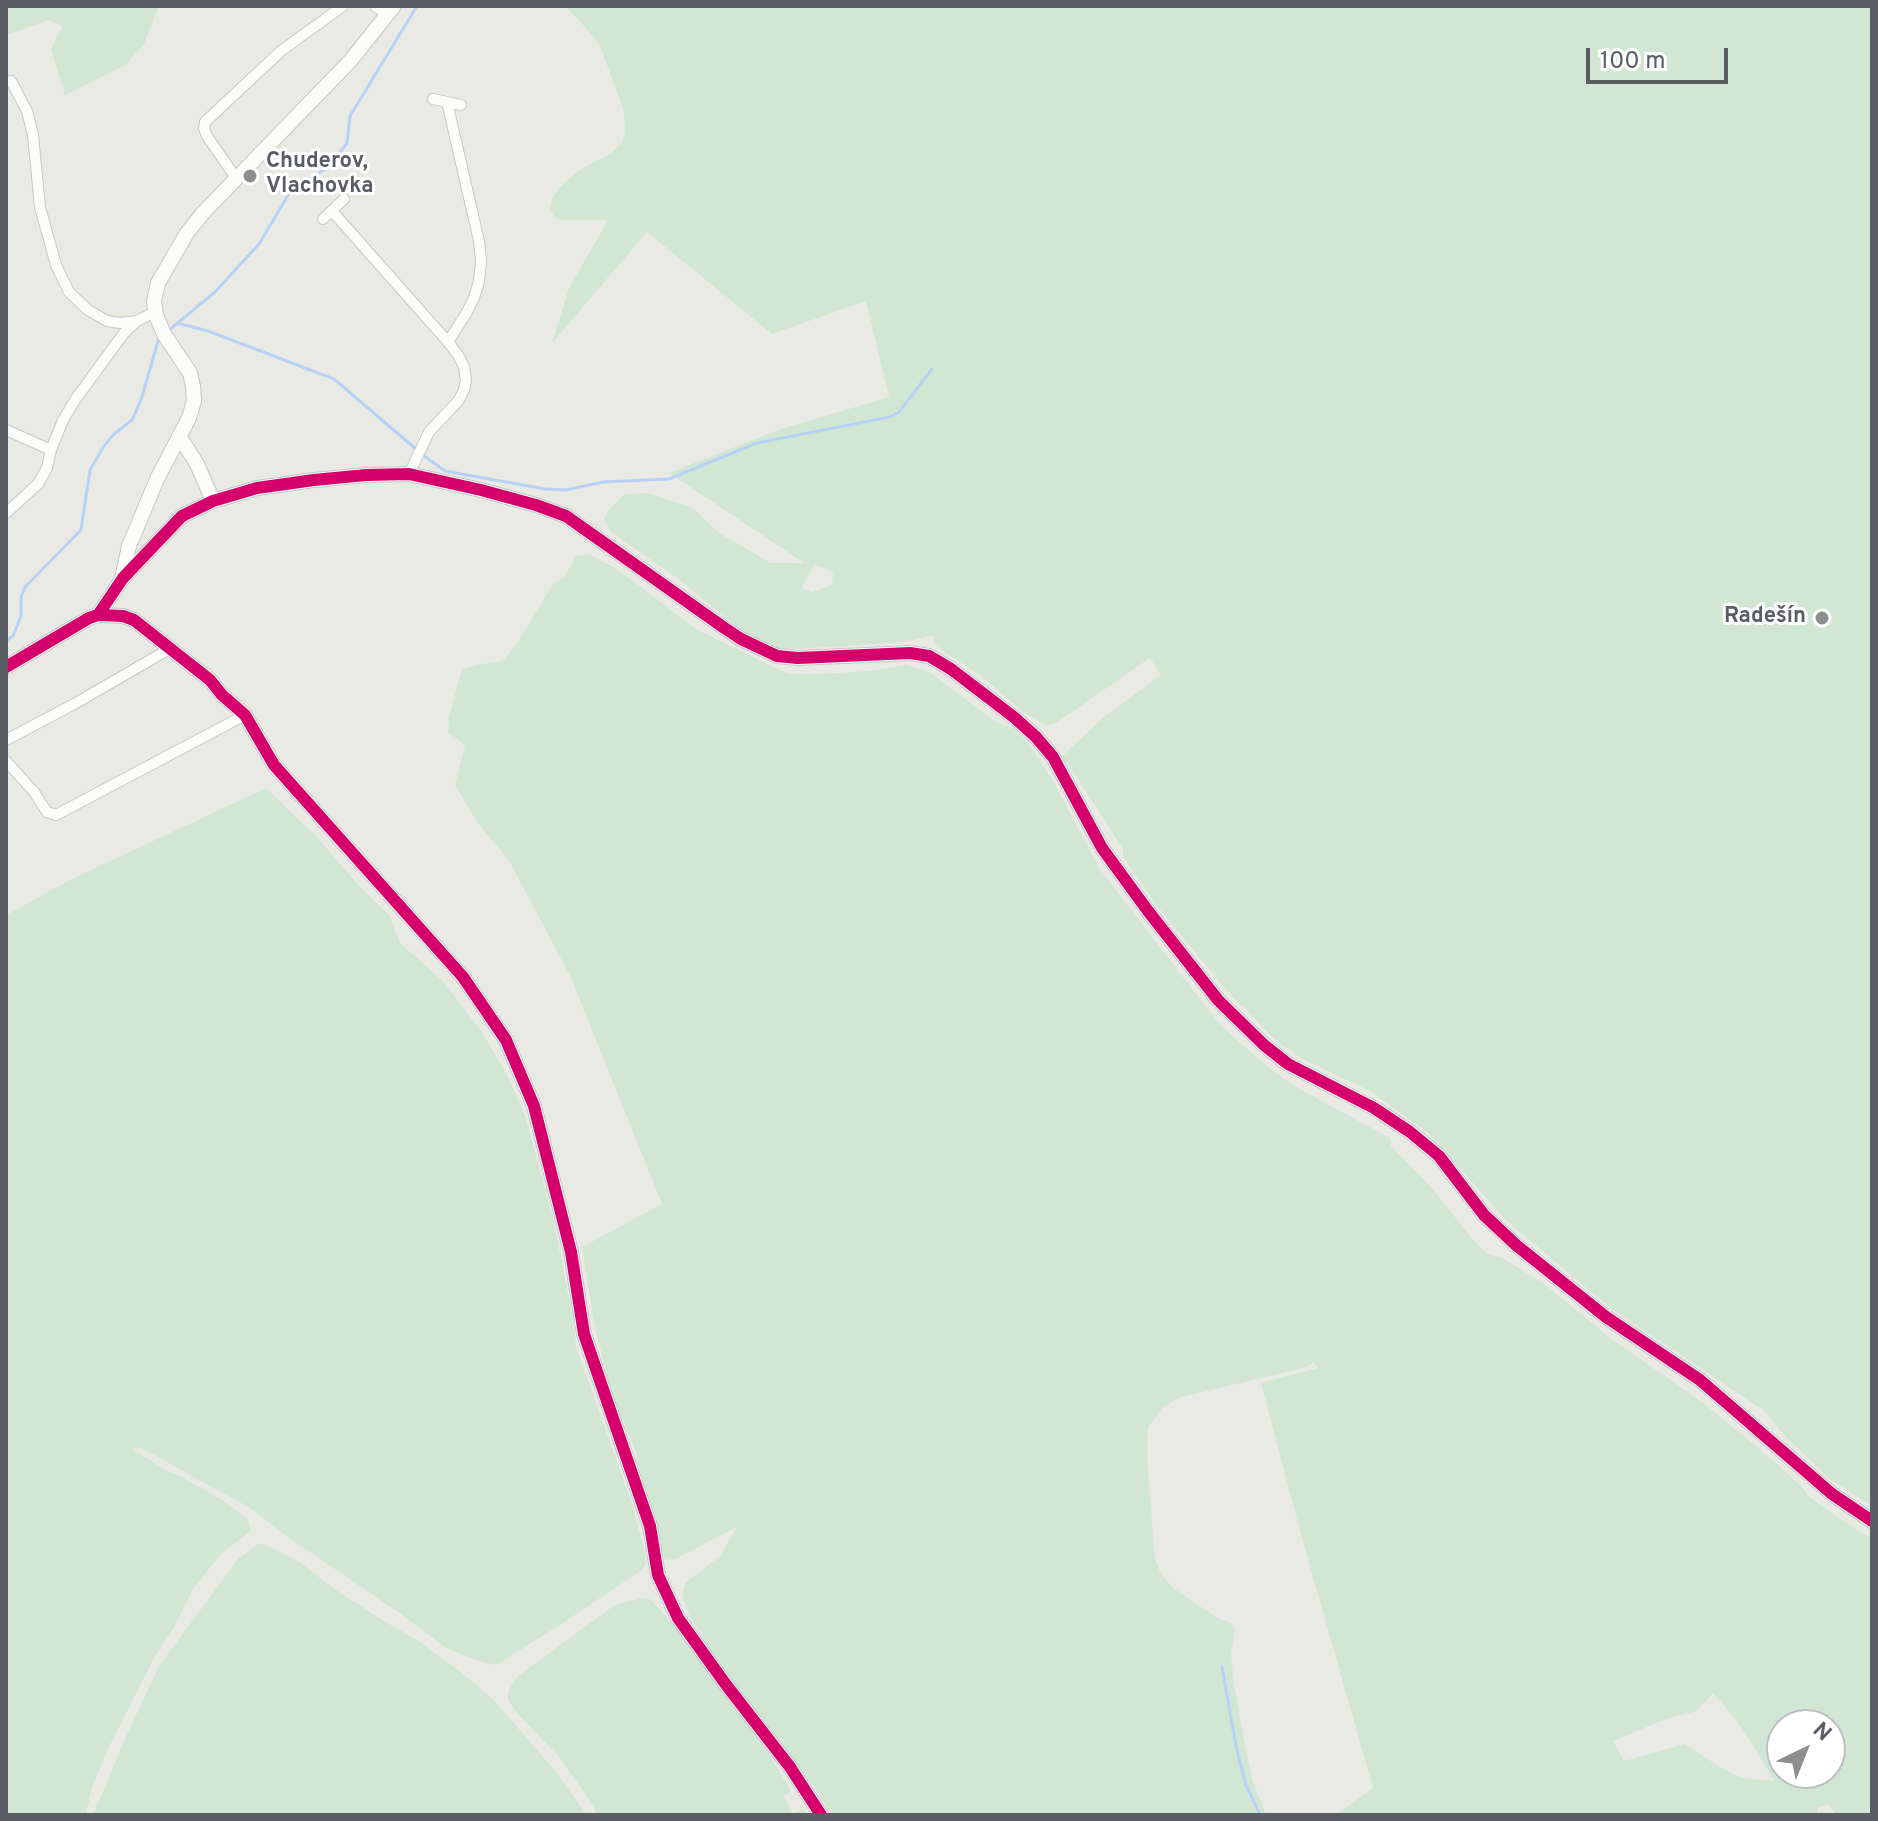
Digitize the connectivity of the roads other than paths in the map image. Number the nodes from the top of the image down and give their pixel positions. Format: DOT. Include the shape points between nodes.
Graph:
graph roads {
  1 [pos="339,7"];
  2 [pos="385,9"];
  3 [pos="11,81"];
  4 [pos="433,99"];
  5 [pos="447,102"];
  6 [pos="461,105"];
  7 [pos="236,178"];
  8 [pos="344,199"];
  9 [pos="332,211"];
  10 [pos="323,219"];
  11 [pos="137,321"];
  12 [pos="160,326"];
  13 [pos="448,342"];
  14 [pos="6,430"];
  15 [pos="179,436"];
  16 [pos="51,450"];
  17 [pos="409,474"];
  18 [pos="213,501"];
  19 [pos="6,513"];
  20 [pos="122,579"];
  21 [pos="98,615"];
  22 [pos="171,648"];
  23 [pos="6,667"];
  24 [pos="245,715"];
  25 [pos="6,740"];
  26 [pos="6,761"];
  27 [pos="1872,1521"];
  28 [pos="821,1815"];
  1 -- 7 [label="street" via="281,51 205,122 207,136"];
  2 -- 7 [label="street" via="351,60"];
  3 -- 11 [label="street" via="27,111 40,207 69,292 107,321"];
  4 -- 5 [label="street"];
  5 -- 6 [label="street"];
  5 -- 13 [label="street" via="481,261 474,298"];
  7 -- 12 [label="street" via="187,233 158,283 154,301"];
  8 -- 9 [label="street"];
  9 -- 10 [label="street"];
  9 -- 13 [label="street"];
  11 -- 12 [label="street" via="149,315"];
  11 -- 16 [label="street" via="75,400"];
  12 -- 15 [label="street" via="193,386 194,401"];
  13 -- 17 [label="street" via="464,367 464,390 429,432"];
  14 -- 16 [label="street"];
  15 -- 18 [label="street"];
  15 -- 20 [label="street" via="129,546"];
  16 -- 19 [label="street" via="38,484"];
  17 -- 18 [label="street" via="314,480"];
  17 -- 27 [label="street" via="566,516 741,639 777,656 910,653 929,656 951,669 1015,718 1053,757 1102,848 1148,911 1218,1000 1264,1045 1288,1064 1410,1132 1439,1156 1484,1215 1516,1245 1606,1317 1700,1380 1832,1494"];
  18 -- 20 [label="street" via="182,516"];
  20 -- 21 [label="street"];
  21 -- 22 [label="street" via="134,620"];
  21 -- 23 [label="street"];
  22 -- 24 [label="street"];
  22 -- 25 [label="street"];
  24 -- 26 [label="street" via="56,815 44,810"];
  24 -- 28 [label="street" via="274,765 463,977 506,1040 534,1106 571,1252 584,1334 650,1526 658,1575 678,1618"];
}
